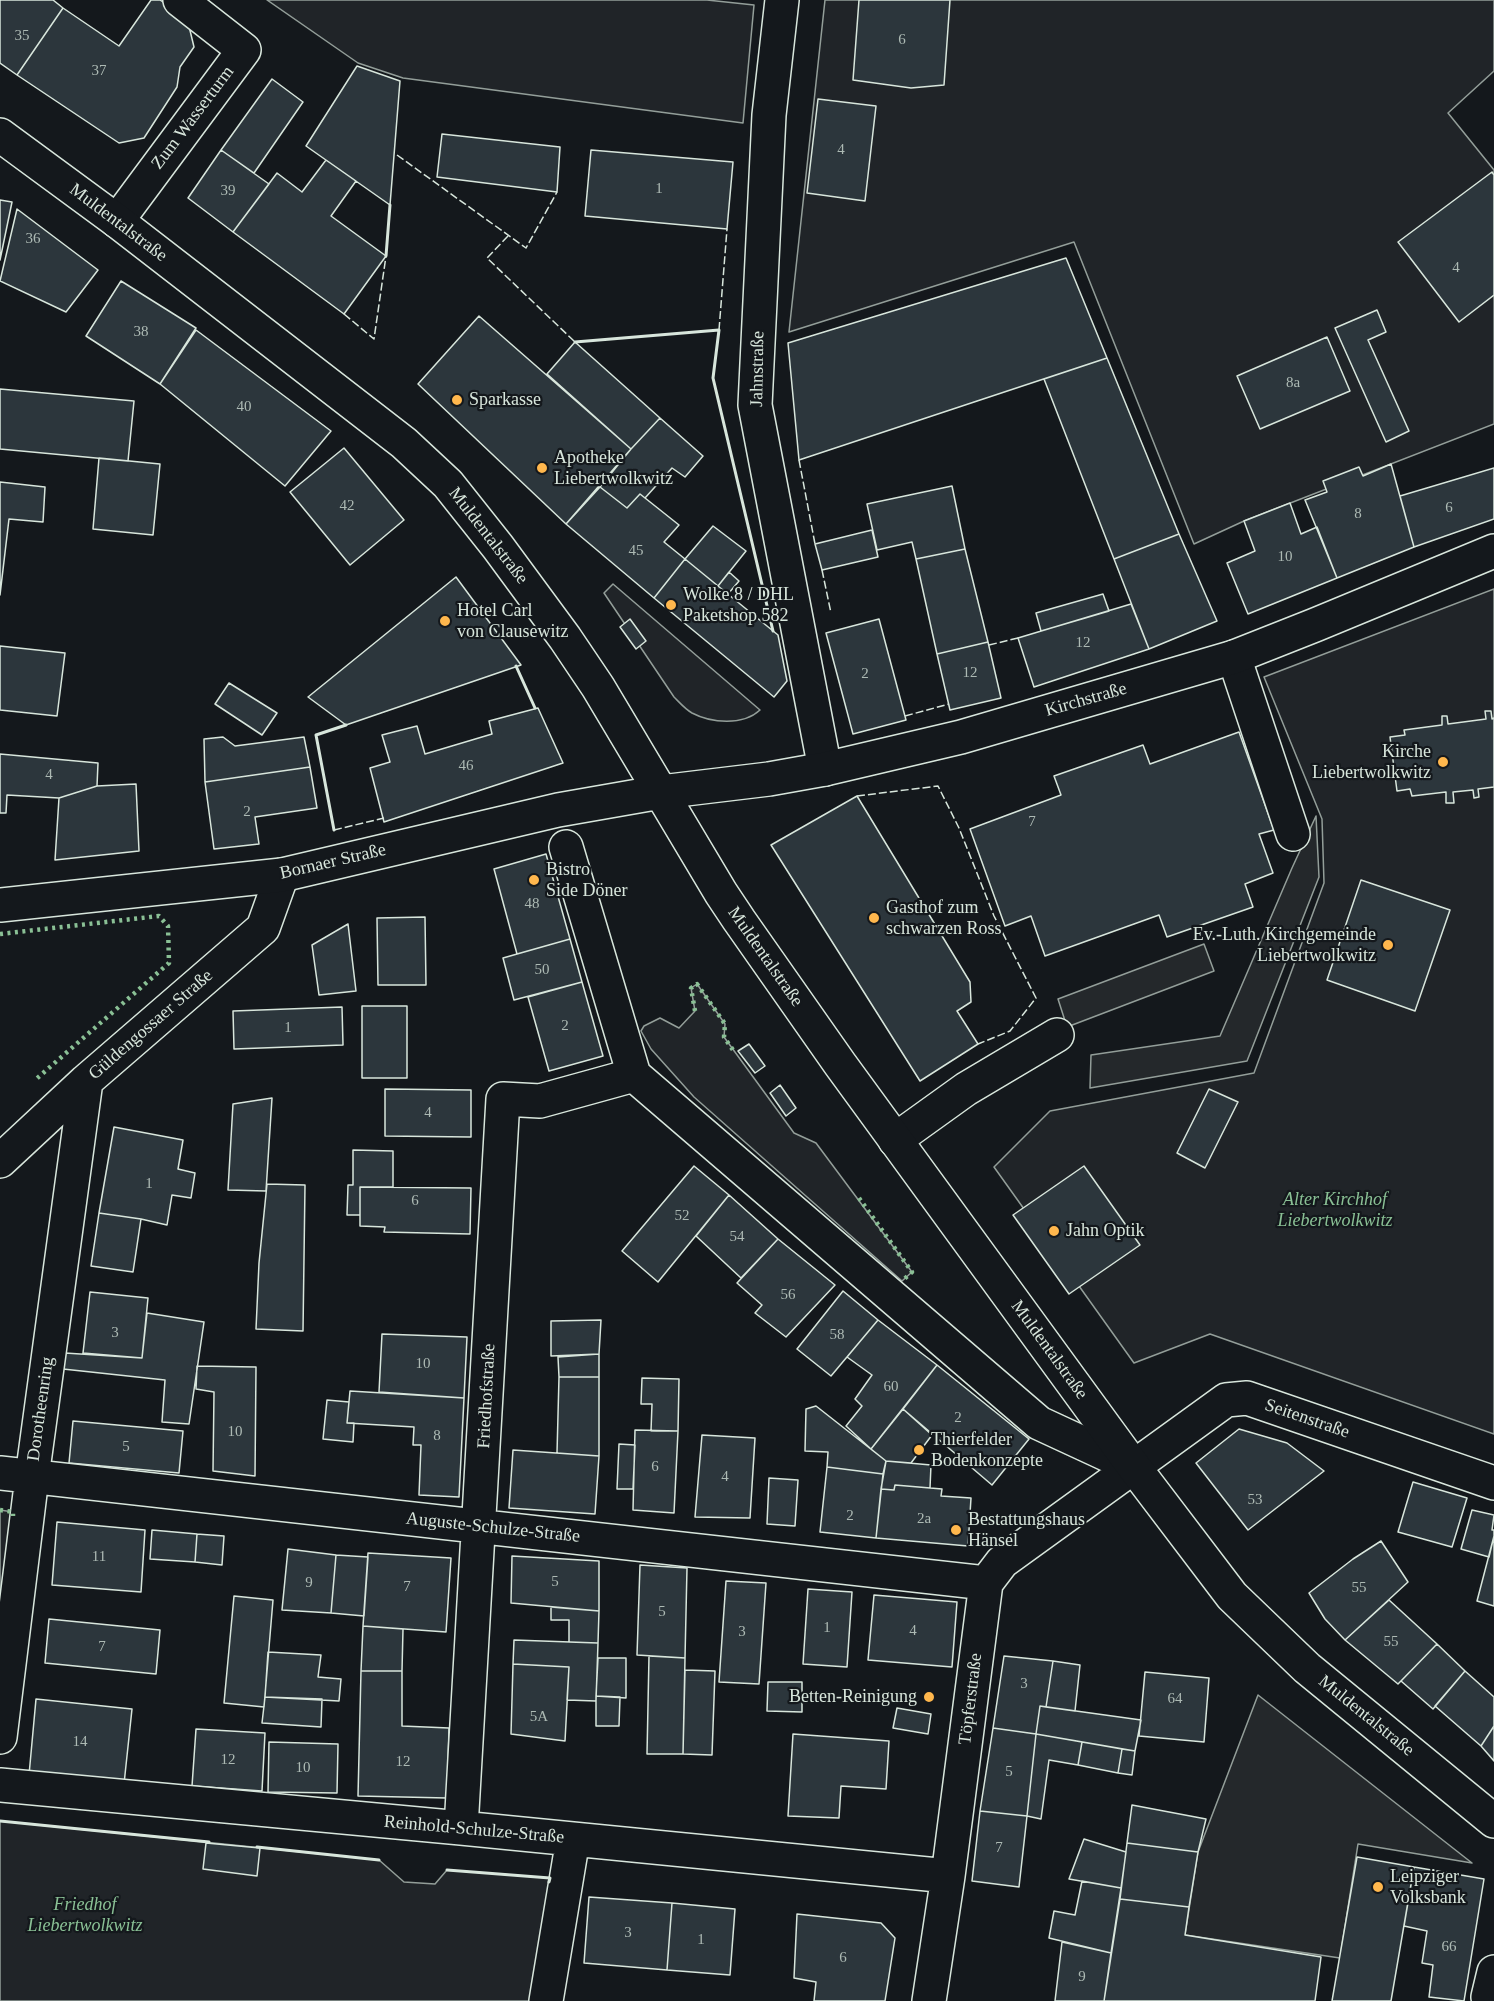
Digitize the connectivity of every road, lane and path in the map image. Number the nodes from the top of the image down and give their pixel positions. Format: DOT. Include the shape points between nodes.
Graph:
graph roads {
  1 [pos="180,0"];
  2 [pos="782,0"];
  3 [pos="0,135"];
  4 [pos="117,221"];
  5 [pos="1494,551"];
  6 [pos="1234,657"];
  7 [pos="825,769"];
  8 [pos="661,792"];
  9 [pos="1293,834"];
  10 [pos="566,847"];
  11 [pos="282,875"];
  12 [pos="0,905"];
  13 [pos="1057,1035"];
  14 [pos="634,1075"];
  15 [pos="86,1082"];
  16 [pos="895,1140"];
  17 [pos="0,1161"];
  18 [pos="1134,1467"];
  19 [pos="16,1475"];
  20 [pos="1494,1483"];
  21 [pos="480,1527"];
  22 [pos="986,1583"];
  23 [pos="0,1737"];
  24 [pos="0,1785"];
  25 [pos="1494,1821"];
  26 [pos="461,1828"];
  27 [pos="573,1839"];
  28 [pos="948,1876"];
  29 [pos="546,2001"];
  30 [pos="929,2001"];
  1 -- 4 [label="street, Zum Wasserturm" via="244,50"];
  2 -- 7 [label="street, Jahnstraße" via="769,115 754,405"];
  3 -- 4 [label="street, Muldentalstraße"];
  4 -- 8 [label="street, Muldentalstraße" via="404,443 448,484 565,638"];
  5 -- 6 [label="street, Kirchstraße"];
  6 -- 7 [label="street, Kirchstraße" via="961,737"];
  6 -- 9 [label="street"];
  7 -- 8 [label="street, Kirchstraße"];
  8 -- 11 [label="street, Bornaer Straße" via="558,810"];
  8 -- 16 [label="street, Muldentalstraße" via="721,893"];
  10 -- 14 [label="street"];
  11 -- 12 [label="street, Bornaer Straße"];
  11 -- 15 [label="street, Güldengossaer Straße" via="263,928"];
  13 -- 16 [label="street" via="966,1089"];
  14 -- 18 [label="street" via="1039,1423"];
  14 -- 21 [label="street, Friedhofstraße" via="540,1101 502,1099"];
  15 -- 17 [label="street, Güldengossaer Straße"];
  15 -- 19 [label="street, Dorotheenring"];
  16 -- 18 [label="street, Muldentalstraße"];
  18 -- 20 [label="street, Seitenstraße" via="1226,1400 1246,1398"];
  18 -- 22 [label="street" via="1002,1562"];
  18 -- 25 [label="street, Muldentalstraße" via="1232,1596 1307,1668"];
  19 -- 21 [label="street, Auguste-Schulze-Straße"];
  19 -- 23 [label="street, Dorotheenring"];
  21 -- 22 [label="street, Auguste-Schulze-Straße"];
  21 -- 26 [label="street, Friedhofstraße"];
  22 -- 28 [label="street, Töpferstraße"];
  24 -- 26 [label="street, Reinhold-Schulze-Straße"];
  26 -- 27 [label="street, Reinhold-Schulze-Straße"];
  27 -- 28 [label="street, Reinhold-Schulze-Straße"];
  27 -- 29 [label="street"];
  28 -- 30 [label="street, Töpferstraße"];
}
